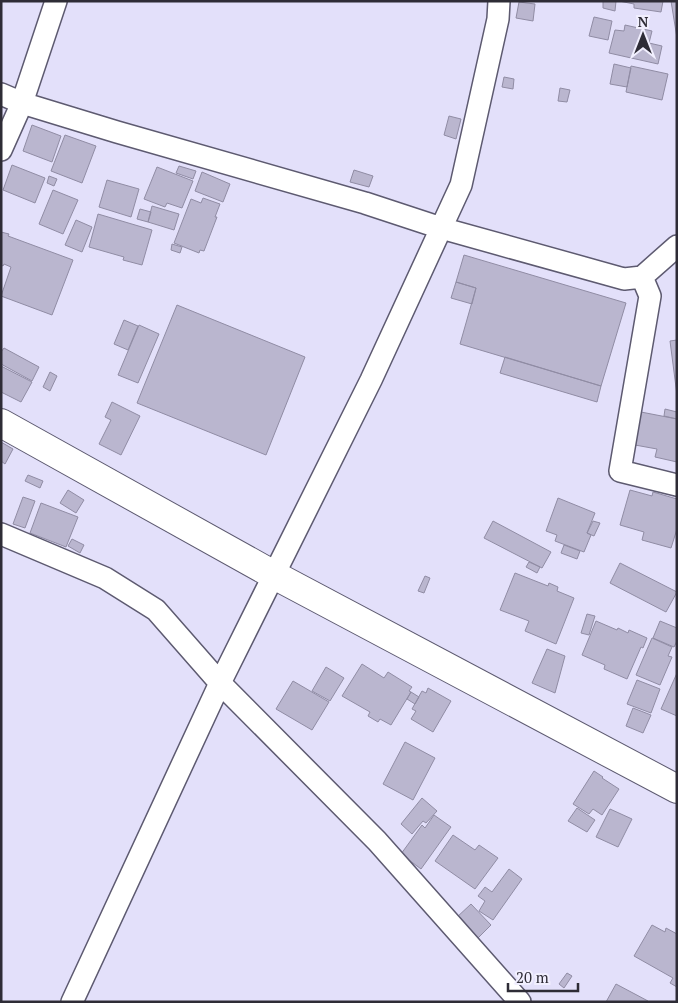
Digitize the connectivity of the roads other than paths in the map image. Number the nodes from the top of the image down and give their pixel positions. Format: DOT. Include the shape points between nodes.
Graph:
graph roads {
  1 [pos="56,1"];
  2 [pos="498,1"];
  3 [pos="1,94"];
  4 [pos="22,103"];
  5 [pos="1,150"];
  6 [pos="441,228"];
  7 [pos="677,246"];
  8 [pos="642,277"];
  9 [pos="1,422"];
  10 [pos="677,485"];
  11 [pos="1,534"];
  12 [pos="274,575"];
  13 [pos="220,684"];
  14 [pos="677,790"];
  15 [pos="72,1002"];
  16 [pos="520,1002"];
  1 -- 4 [label="street"];
  2 -- 6 [label="street" via="498,19 461,185"];
  3 -- 4 [label="street"];
  4 -- 5 [label="street"];
  4 -- 6 [label="street" via="365,202"];
  6 -- 8 [label="street" via="624,278"];
  6 -- 12 [label="street" via="371,380"];
  7 -- 8 [label="street"];
  8 -- 10 [label="street" via="650,296 620,471"];
  9 -- 12 [label="street"];
  11 -- 13 [label="street" via="105,578 156,610"];
  12 -- 13 [label="street"];
  12 -- 14 [label="street"];
  13 -- 15 [label="street"];
  13 -- 16 [label="street" via="377,841"];
}
